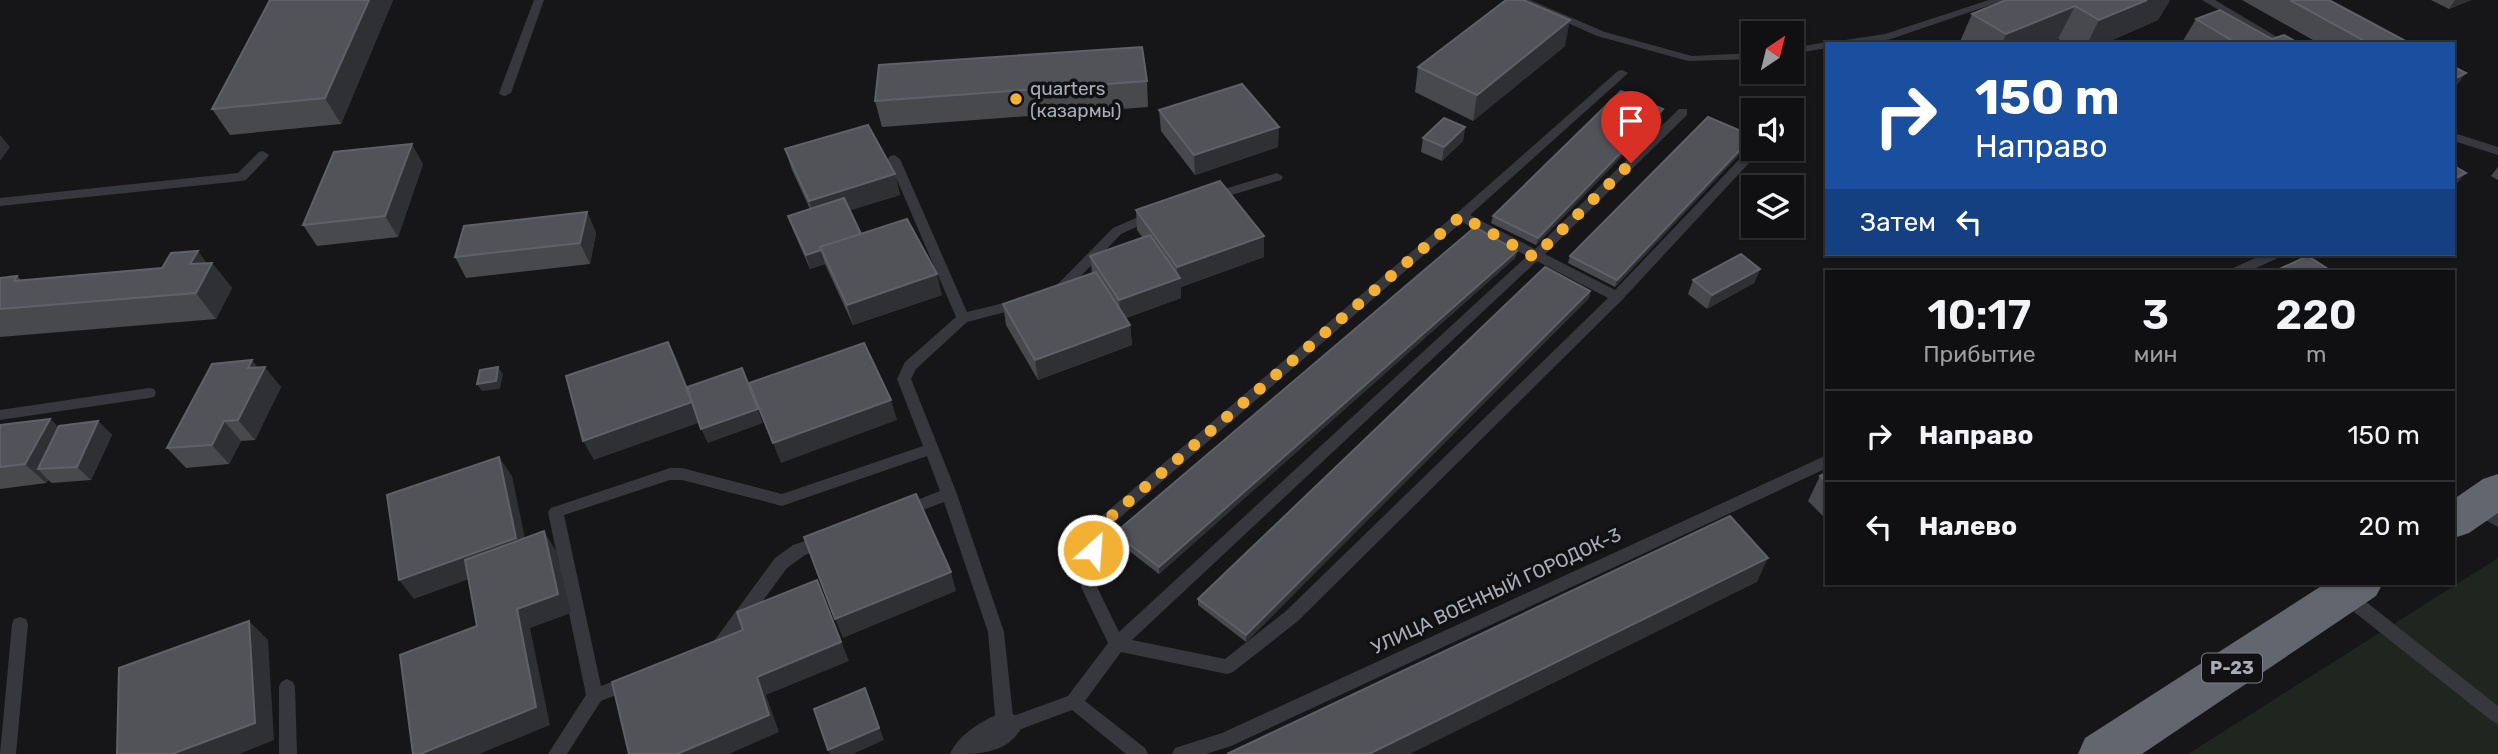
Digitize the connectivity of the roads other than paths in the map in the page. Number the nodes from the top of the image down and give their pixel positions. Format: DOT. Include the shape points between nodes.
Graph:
graph roads {
  1 [pos="539,0"];
  2 [pos="1521,0"];
  3 [pos="2000,0"];
  4 [pos="2207,0"];
  5 [pos="1853,42"];
  6 [pos="2280,42"];
  7 [pos="1825,46"];
  8 [pos="1804,49"];
  9 [pos="1741,57"];
  10 [pos="1622,73"];
  11 [pos="505,93"];
  12 [pos="1683,112"];
  13 [pos="2455,137"];
  14 [pos="2498,151"];
  15 [pos="262,155"];
  16 [pos="894,159"];
  17 [pos="1745,161"];
  18 [pos="1277,177"];
  19 [pos="1203,200"];
  20 [pos="0,202"];
  21 [pos="1167,211"];
  22 [pos="1461,216"];
  23 [pos="2271,256"];
  24 [pos="1534,257"];
  25 [pos="2240,270"];
  26 [pos="1617,297"];
  27 [pos="963,318"];
  28 [pos="149,393"];
  29 [pos="0,415"];
  30 [pos="932,449"];
  31 [pos="1825,462"];
  32 [pos="949,494"];
  33 [pos="886,517"];
  34 [pos="836,536"];
  35 [pos="2353,588"];
  36 [pos="20,624"];
  37 [pos="1117,644"];
  38 [pos="706,653"];
  39 [pos="644,677"];
  40 [pos="287,687"];
  41 [pos="595,696"];
  42 [pos="1074,702"];
  43 [pos="2498,716"];
  44 [pos="1005,727"];
  45 [pos="7,754"];
  46 [pos="288,754"];
  47 [pos="557,754"];
  48 [pos="967,754"];
  49 [pos="1139,754"];
  50 [pos="1181,754"];
  51 [pos="2102,754"];
  1 -- 11 [label="lane"];
  2 -- 9 [label="lane" via="1601,34 1692,60"];
  3 -- 5 [label="lane" via="1887,37"];
  4 -- 6 [label="lane"];
  7 -- 8 [label="lane"];
  10 -- 22 [label="lane"];
  12 -- 24 [label="lane"];
  13 -- 14 [label="lane"];
  15 -- 20 [label="lane" via="242,177"];
  16 -- 27 [label="lane"];
  17 -- 26 [label="lane"];
  18 -- 19 [label="lane"];
  21 -- 27 [label="lane" via="1117,231 1054,295"];
  22 -- 24 [label="lane"];
  22 -- 37 [label="lane" via="1094,531 1089,587"];
  23 -- 25 [label="lane"];
  24 -- 26 [label="lane"];
  24 -- 37 [label="lane"];
  26 -- 37 [label="lane" via="1292,615 1227,667"];
  27 -- 30 [label="lane" via="910,366 904,379"];
  28 -- 29 [label="lane"];
  30 -- 32 [label="lane"];
  30 -- 41 [label="lane" via="782,500 670,474 556,512"];
  31 -- 50 [label="lane, УЛИЦА ВОЕННЫЙ ГОРОДОК-3" via="1225,740"];
  32 -- 33 [label="lane"];
  32 -- 44 [label="lane" via="996,632"];
  34 -- 38 [label="lane" via="799,550 781,563 730,636"];
  35 -- 43 [label="lane"];
  35 -- 51 [label="highway, Р-23"];
  36 -- 45 [label="lane"];
  37 -- 42 [label="lane"];
  39 -- 41 [label="lane"];
  40 -- 46 [label="lane"];
  41 -- 47 [label="lane"];
  42 -- 44 [label="lane"];
  42 -- 49 [label="lane"];
  44 -- 48 [label="street"];
}
